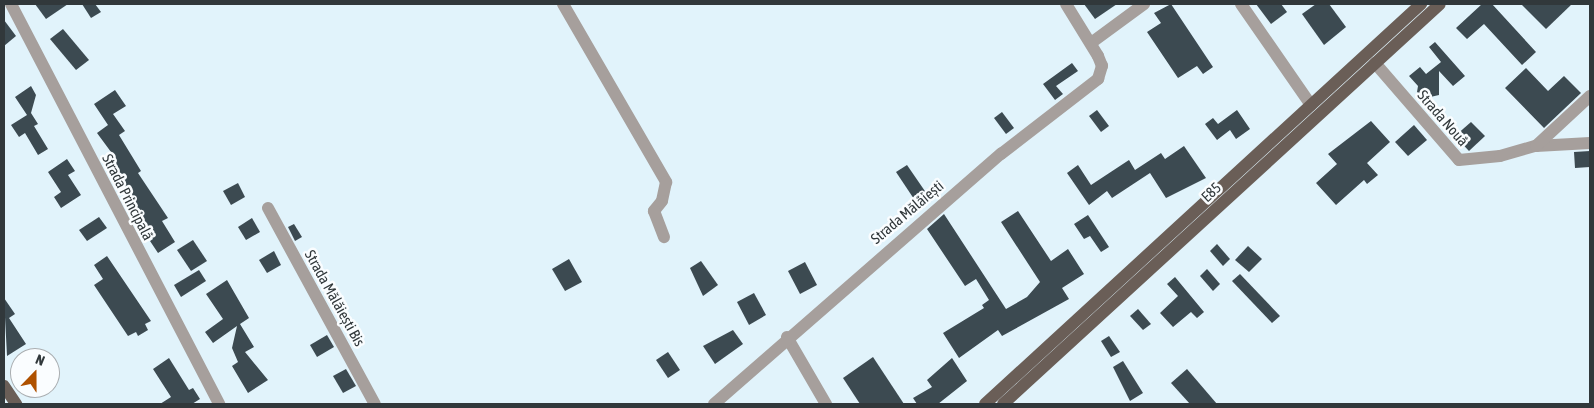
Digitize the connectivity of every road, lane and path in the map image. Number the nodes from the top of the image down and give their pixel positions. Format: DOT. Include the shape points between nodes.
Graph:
graph roads {
  1 [pos="11,4"];
  2 [pos="563,4"];
  3 [pos="1066,4"];
  4 [pos="1144,4"];
  5 [pos="1241,4"];
  6 [pos="1420,4"];
  7 [pos="1440,4"];
  8 [pos="1091,43"];
  9 [pos="1375,63"];
  10 [pos="1590,96"];
  11 [pos="1311,105"];
  12 [pos="1590,143"];
  13 [pos="1536,146"];
  14 [pos="268,208"];
  15 [pos="664,237"];
  16 [pos="787,337"];
  17 [pos="4,386"];
  18 [pos="16,404"];
  19 [pos="219,404"];
  20 [pos="375,404"];
  21 [pos="714,404"];
  22 [pos="826,404"];
  23 [pos="985,404"];
  24 [pos="1003,404"];
  1 -- 19 [label="street, Strada Principală"];
  2 -- 15 [label="street" via="666,182 662,201 654,211"];
  3 -- 8 [label="street, Strada Mălăiești"];
  4 -- 8 [label="street"];
  5 -- 11 [label="street"];
  6 -- 11 [label="main road, E85"];
  7 -- 9 [label="main road, E85"];
  8 -- 16 [label="street, Strada Mălăiești" via="1102,66 1098,79 1001,154"];
  9 -- 13 [label="street, Strada Nouă" via="1459,160 1500,156"];
  9 -- 24 [label="main road, E85"];
  10 -- 13 [label="street"];
  11 -- 23 [label="main road, E85"];
  12 -- 13 [label="street, Strada Nouă"];
  14 -- 20 [label="street, Strada Mălăiești Bis"];
  16 -- 21 [label="street, Strada Mălăiești"];
  16 -- 22 [label="street"];
  17 -- 18 [label="main road"];
}
